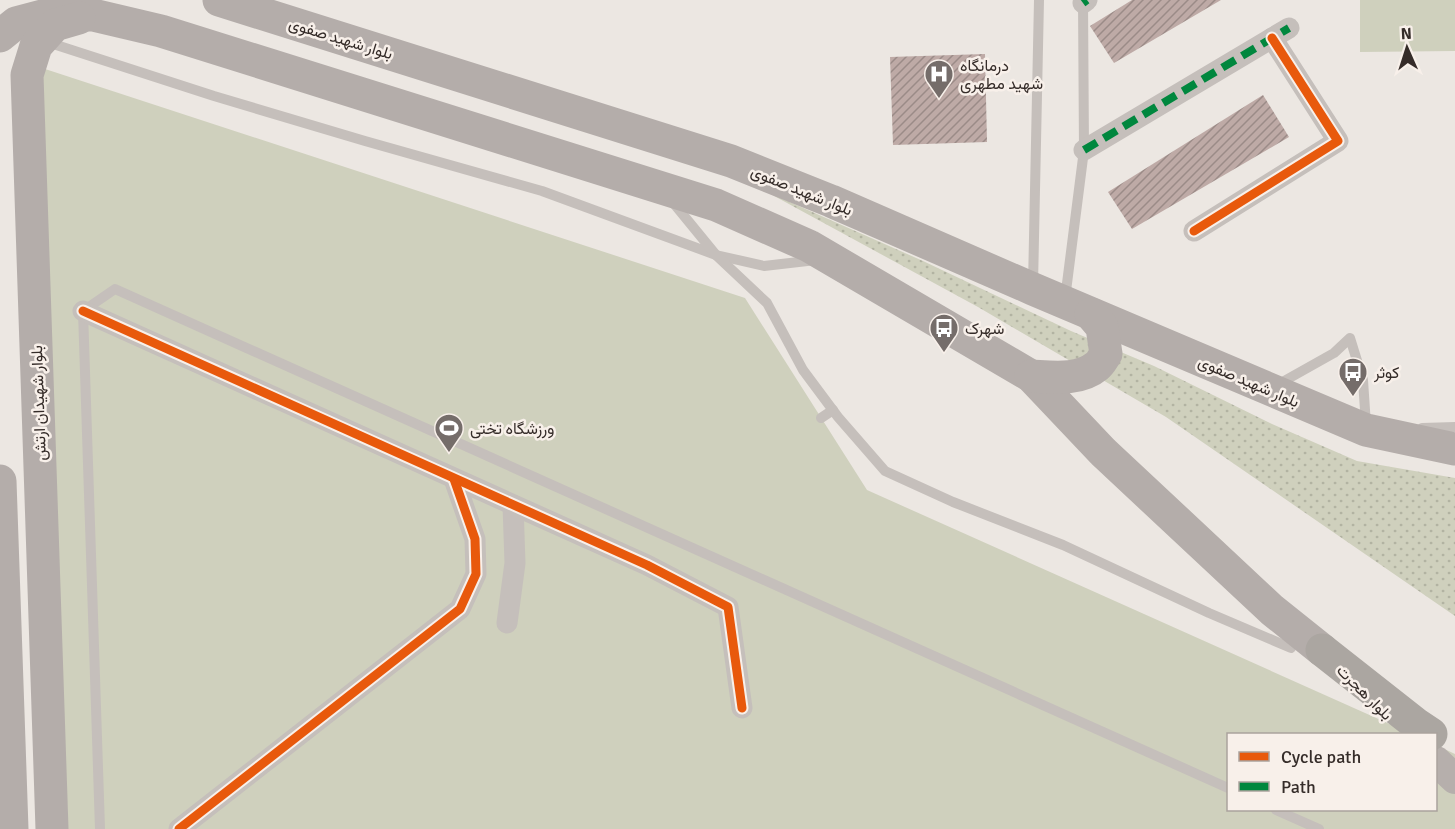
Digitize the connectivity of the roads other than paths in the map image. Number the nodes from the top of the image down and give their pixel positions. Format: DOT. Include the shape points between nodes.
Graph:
graph roads {
  1 [pos="219,0"];
  2 [pos="1040,0"];
  3 [pos="1084,1"];
  4 [pos="93,15"];
  5 [pos="0,36"];
  6 [pos="41,40"];
  7 [pos="1084,150"];
  8 [pos="661,188"];
  9 [pos="1194,231"];
  10 [pos="716,255"];
  11 [pos="831,259"];
  12 [pos="1033,290"];
  13 [pos="1078,308"];
  14 [pos="83,311"];
  15 [pos="1031,376"];
  16 [pos="1269,389"];
  17 [pos="833,410"];
  18 [pos="821,418"];
  19 [pos="1455,427"];
  20 [pos="1366,430"];
  21 [pos="1455,449"];
  22 [pos="454,479"];
  23 [pos="0,481"];
  24 [pos="513,505"];
  25 [pos="507,623"];
  26 [pos="1306,649"];
  27 [pos="742,708"];
  28 [pos="1406,733"];
  29 [pos="1428,733"];
  30 [pos="1437,738"];
  31 [pos="1455,750"];
  32 [pos="1437,763"];
  33 [pos="1455,779"];
  34 [pos="1227,788"];
  35 [pos="1278,811"];
  36 [pos="12,829"];
  37 [pos="52,829"];
  38 [pos="100,829"];
  39 [pos="179,829"];
  40 [pos="1319,829"];
  1 -- 12 [label="main road, بلوار شهید صفوی" via="732,161"];
  2 -- 12 [label="lane"];
  3 -- 7 [label="lane"];
  4 -- 5 [label="main road" via="46,15 16,23"];
  4 -- 6 [label="main road" via="55,25"];
  4 -- 8 [label="main road" via="161,31"];
  6 -- 10 [label="lane" via="225,100 542,191"];
  6 -- 37 [label="main road, بلوار شهیدان ارتش" via="27,75"];
  7 -- 9 [label="street" via="1281,33 1338,141"];
  7 -- 13 [label="lane"];
  8 -- 10 [label="lane"];
  8 -- 11 [label="main road" via="716,205"];
  10 -- 11 [label="lane" via="764,266"];
  10 -- 17 [label="lane" via="766,303 803,370"];
  11 -- 15 [label="main road"];
  12 -- 13 [label="main road, بلوار شهید صفوی"];
  13 -- 15 [label="main road" via="1102,327 1106,354 1098,366 1081,375 1062,378"];
  13 -- 16 [label="main road, بلوار شهید صفوی"];
  14 -- 22 [label="street"];
  14 -- 34 [label="lane" via="115,289"];
  14 -- 38 [label="lane"];
  15 -- 26 [label="main road" via="1102,452 1272,610"];
  16 -- 20 [label="main road, بلوار شهید صفوی"];
  16 -- 20 [label="lane" via="1334,353 1350,338 1363,380"];
  17 -- 18 [label="lane"];
  17 -- 26 [label="lane" via="885,471 1063,545 1209,613"];
  19 -- 20 [label="lane"];
  20 -- 21 [label="main road"];
  22 -- 24 [label="street"];
  22 -- 39 [label="street" via="475,539 476,574 460,609"];
  23 -- 36 [label="main road"];
  24 -- 25 [label="street" via="515,563"];
  24 -- 27 [label="street" via="647,565 728,607"];
  26 -- 28 [label="main road, بلوار هجرت"];
  26 -- 29 [label="highway"];
  30 -- 31 [label="highway"];
  32 -- 33 [label="main road"];
  35 -- 40 [label="lane"];
}
